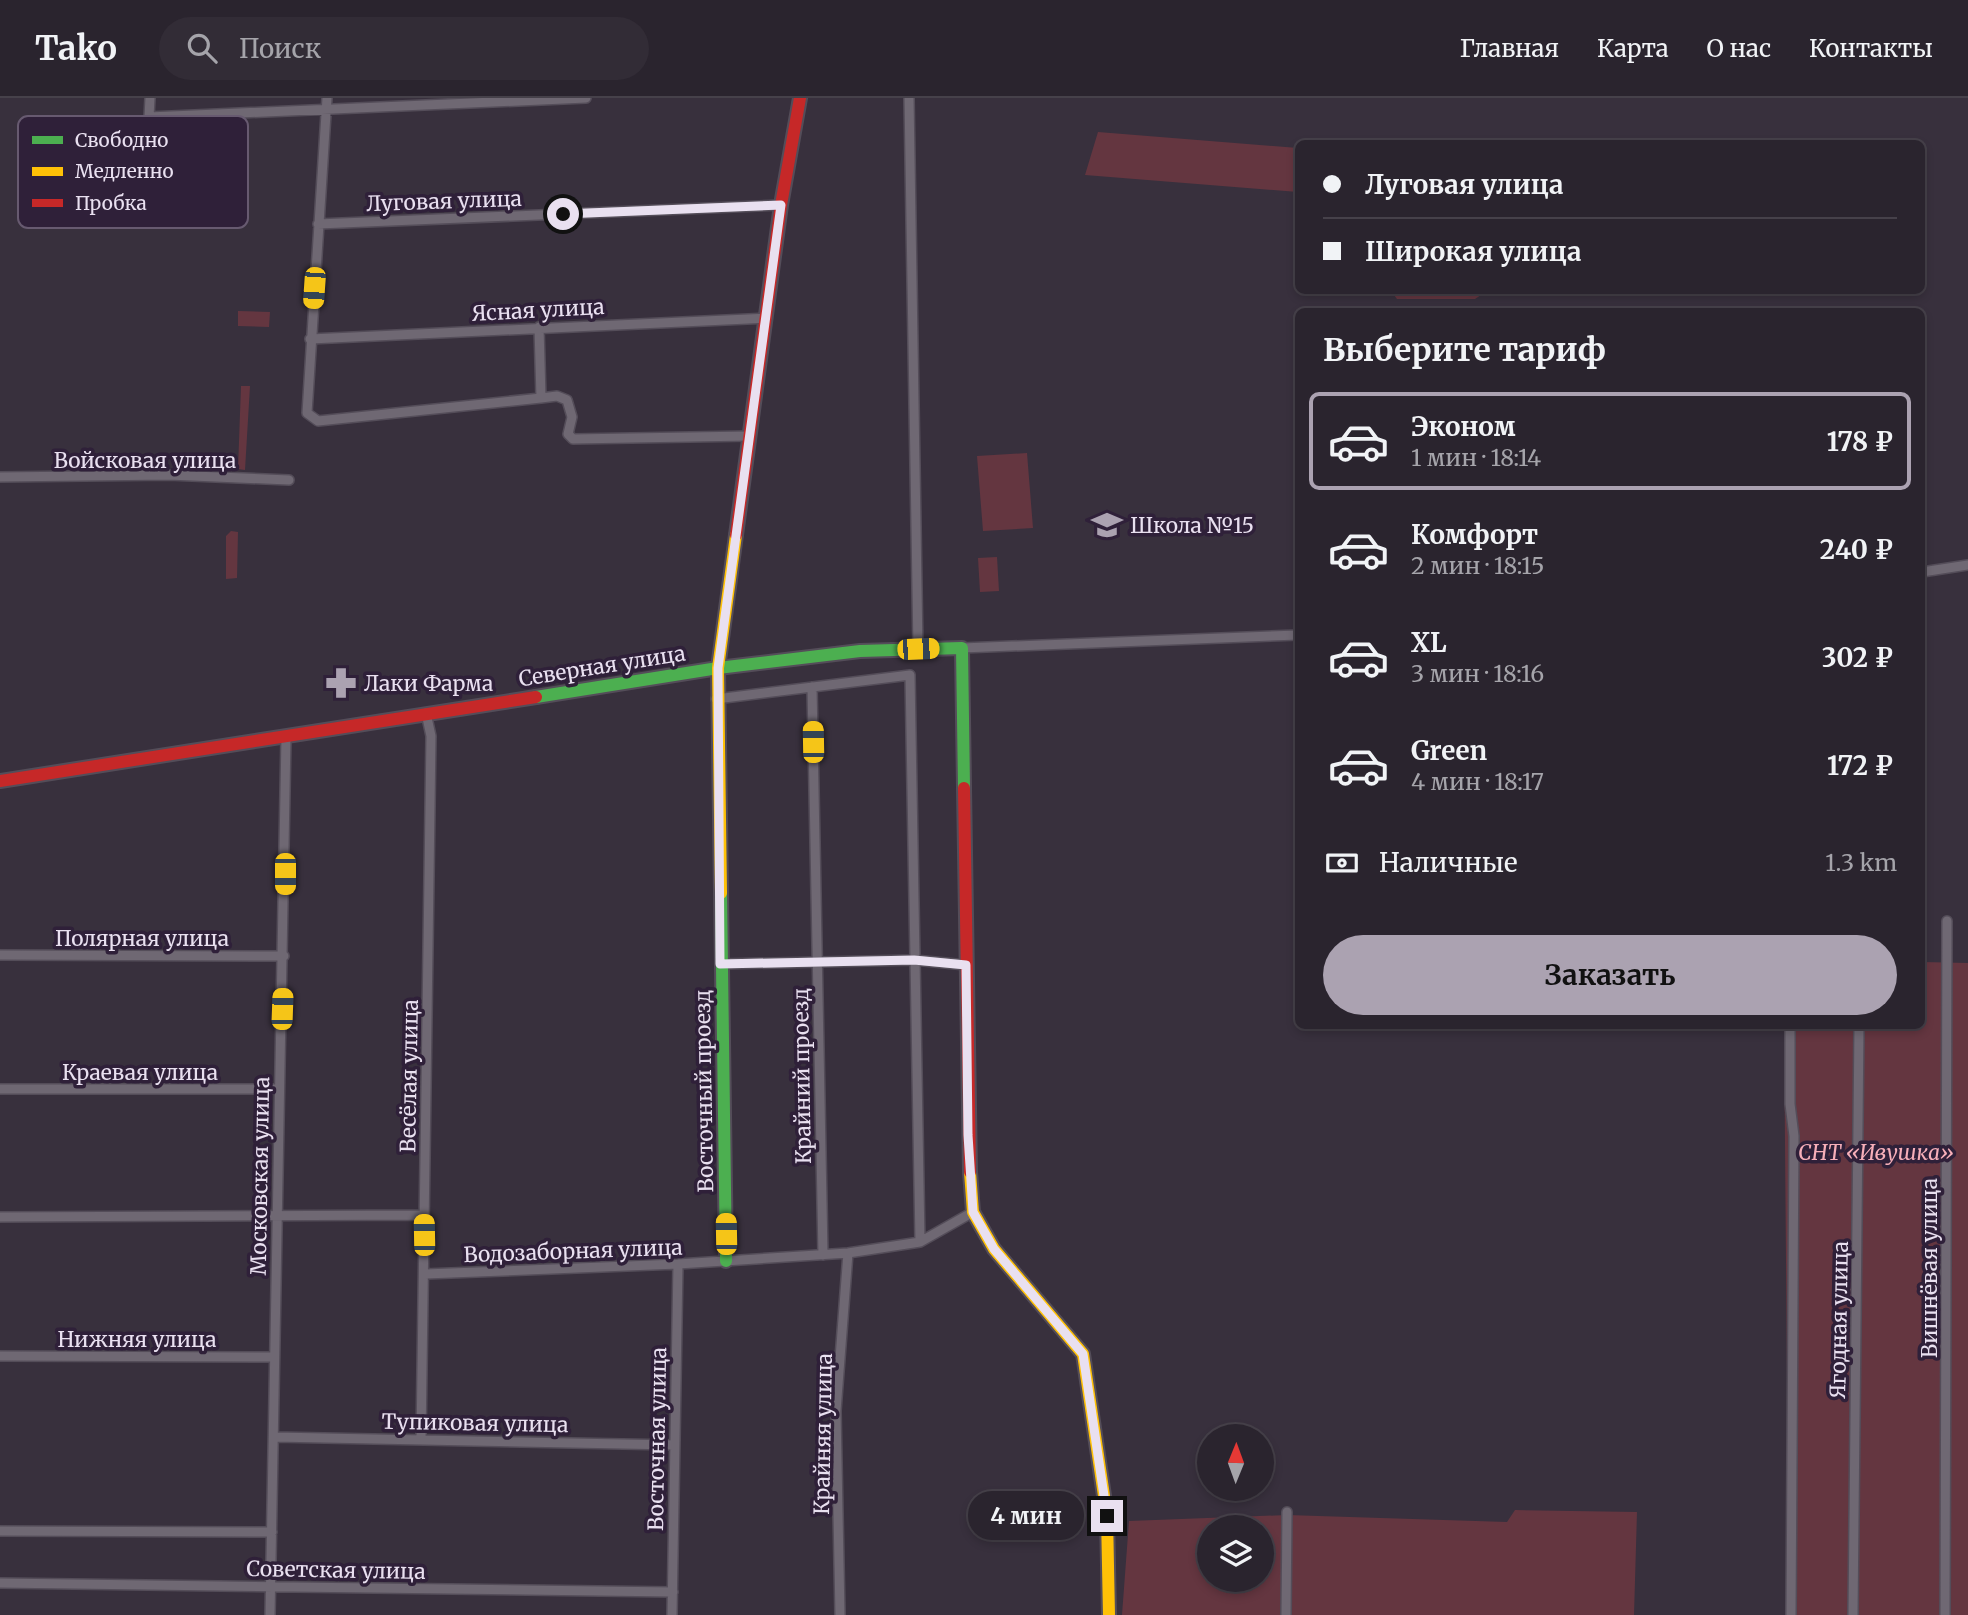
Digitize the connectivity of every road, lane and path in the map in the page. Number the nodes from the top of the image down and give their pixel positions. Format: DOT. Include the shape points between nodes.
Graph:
graph roads {
  1 [pos="150,98"];
  2 [pos="327,98"];
  3 [pos="586,98"];
  4 [pos="800,98"];
  5 [pos="909,98"];
  6 [pos="326,111"];
  7 [pos="149,116"];
  8 [pos="178,116"];
  9 [pos="781,205"];
  10 [pos="318,224"];
  11 [pos="767,318"];
  12 [pos="539,327"];
  13 [pos="310,339"];
  14 [pos="541,398"];
  15 [pos="749,436"];
  16 [pos="0,477"];
  17 [pos="289,480"];
  18 [pos="1968,565"];
  19 [pos="1925,572"];
  20 [pos="1295,635"];
  21 [pos="962,648"];
  22 [pos="918,649"];
  23 [pos="718,668"];
  24 [pos="812,687"];
  25 [pos="716,699"];
  26 [pos="426,713"];
  27 [pos="286,737"];
  28 [pos="0,781"];
  29 [pos="1947,921"];
  30 [pos="0,956"];
  31 [pos="284,956"];
  32 [pos="914,960"];
  33 [pos="817,961"];
  34 [pos="720,964"];
  35 [pos="966,965"];
  36 [pos="1790,1029"];
  37 [pos="1859,1029"];
  38 [pos="0,1089"];
  39 [pos="279,1089"];
  40 [pos="973,1212"];
  41 [pos="424,1215"];
  42 [pos="276,1216"];
  43 [pos="0,1217"];
  44 [pos="920,1242"];
  45 [pos="848,1253"];
  46 [pos="823,1255"];
  47 [pos="726,1261"];
  48 [pos="678,1264"];
  49 [pos="425,1275"];
  50 [pos="0,1356"];
  51 [pos="274,1357"];
  52 [pos="275,1437"];
  53 [pos="421,1440"];
  54 [pos="674,1445"];
  55 [pos="1287,1512"];
  56 [pos="0,1531"];
  57 [pos="272,1532"];
  58 [pos="0,1583"];
  59 [pos="271,1587"];
  60 [pos="673,1592"];
  61 [pos="270,1615"];
  62 [pos="672,1615"];
  63 [pos="840,1615"];
  64 [pos="1109,1615"];
  65 [pos="1286,1615"];
  66 [pos="1791,1615"];
  67 [pos="1853,1615"];
  68 [pos="1945,1615"];
  1 -- 7 [label="street"];
  2 -- 6 [label="street"];
  3 -- 6 [label="street"];
  4 -- 9 [label="street, Восточный проезд"];
  5 -- 22 [label="street"];
  6 -- 8 [label="street"];
  6 -- 10 [label="street"];
  9 -- 10 [label="street, Луговая улица"];
  9 -- 11 [label="street, Восточный проезд"];
  10 -- 13 [label="street"];
  11 -- 12 [label="street, Ясная улица"];
  11 -- 15 [label="street, Восточный проезд"];
  12 -- 13 [label="street, Ясная улица"];
  12 -- 14 [label="street"];
  13 -- 14 [label="street" via="306,406 307,413 318,421"];
  14 -- 15 [label="street" via="567,400 572,417 568,434 573,439"];
  15 -- 23 [label="street, Восточный проезд"];
  16 -- 17 [label="street, Войсковая улица" via="203,475"];
  18 -- 19 [label="street"];
  20 -- 21 [label="street"];
  21 -- 22 [label="street, Северная улица"];
  21 -- 35 [label="street"];
  22 -- 23 [label="street, Северная улица"];
  23 -- 25 [label="street, Восточный проезд"];
  23 -- 26 [label="street, Северная улица"];
  24 -- 25 [label="street"];
  24 -- 32 [label="street" via="910,676"];
  24 -- 33 [label="street, Крайний проезд"];
  25 -- 34 [label="street, Восточный проезд"];
  26 -- 27 [label="street, Северная улица"];
  26 -- 41 [label="street, Весёлая улица" via="431,736"];
  27 -- 28 [label="street, Северная улица"];
  27 -- 31 [label="street, Московская улица"];
  29 -- 68 [label="street, Вишнёвая улица"];
  30 -- 31 [label="street, Полярная улица"];
  31 -- 39 [label="street, Московская улица"];
  32 -- 33 [label="street"];
  32 -- 35 [label="street"];
  32 -- 44 [label="street"];
  33 -- 34 [label="street"];
  33 -- 46 [label="street, Крайний проезд"];
  34 -- 47 [label="street, Восточный проезд"];
  35 -- 40 [label="street"];
  36 -- 66 [label="street" via="1794,1136"];
  37 -- 67 [label="street, Ягодная улица"];
  38 -- 39 [label="street, Краевая улица"];
  39 -- 42 [label="street, Московская улица"];
  40 -- 44 [label="street"];
  40 -- 64 [label="street" via="994,1249 1083,1354 1107,1516"];
  41 -- 42 [label="street"];
  41 -- 49 [label="street, Весёлая улица"];
  42 -- 43 [label="street"];
  42 -- 51 [label="street, Московская улица"];
  44 -- 45 [label="street, Водозаборная улица"];
  45 -- 46 [label="street, Водозаборная улица"];
  45 -- 63 [label="street, Крайняя улица" via="836,1411"];
  46 -- 47 [label="street, Водозаборная улица"];
  47 -- 48 [label="street, Водозаборная улица"];
  48 -- 49 [label="street, Водозаборная улица"];
  48 -- 54 [label="street, Восточная улица"];
  49 -- 53 [label="street, Весёлая улица"];
  50 -- 51 [label="street, Нижняя улица"];
  51 -- 52 [label="street, Московская улица"];
  52 -- 53 [label="street, Тупиковая улица"];
  52 -- 57 [label="street, Московская улица"];
  53 -- 54 [label="street, Тупиковая улица"];
  54 -- 60 [label="street, Восточная улица"];
  55 -- 65 [label="street"];
  56 -- 57 [label="street, Советская улица"];
  57 -- 59 [label="street, Московская улица"];
  58 -- 59 [label="street, Советская улица"];
  59 -- 60 [label="street, Советская улица"];
  59 -- 61 [label="street, Московская улица"];
  60 -- 62 [label="street, Восточная улица"];
}
